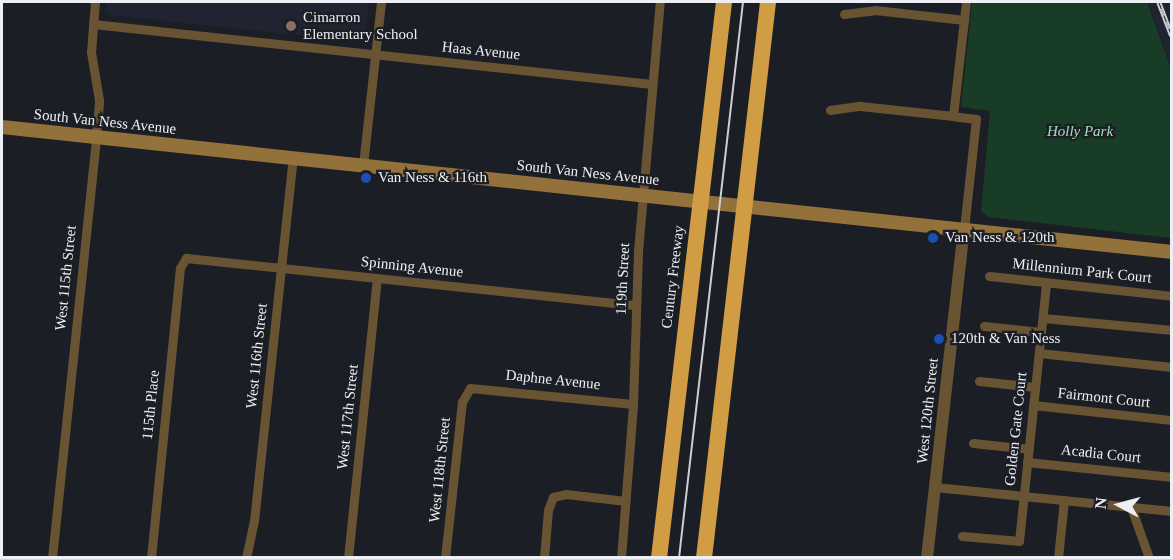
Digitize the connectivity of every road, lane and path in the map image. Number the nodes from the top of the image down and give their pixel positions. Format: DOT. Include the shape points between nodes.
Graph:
graph roads {
  1 [pos="95,2"];
  2 [pos="381,2"];
  3 [pos="660,2"];
  4 [pos="724,2"];
  5 [pos="768,2"];
  6 [pos="966,2"];
  7 [pos="844,14"];
  8 [pos="964,20"];
  9 [pos="93,24"];
  10 [pos="375,54"];
  11 [pos="652,84"];
  12 [pos="830,110"];
  13 [pos="953,116"];
  14 [pos="2,127"];
  15 [pos="96,137"];
  16 [pos="293,158"];
  17 [pos="363,165"];
  18 [pos="643,195"];
  19 [pos="964,230"];
  20 [pos="1172,252"];
  21 [pos="186,258"];
  22 [pos="282,268"];
  23 [pos="989,276"];
  24 [pos="377,279"];
  25 [pos="1046,283"];
  26 [pos="1172,296"];
  27 [pos="636,305"];
  28 [pos="1043,318"];
  29 [pos="984,326"];
  30 [pos="1172,330"];
  31 [pos="1041,332"];
  32 [pos="1039,353"];
  33 [pos="1172,367"];
  34 [pos="979,381"];
  35 [pos="1035,387"];
  36 [pos="470,388"];
  37 [pos="633,404"];
  38 [pos="1033,405"];
  39 [pos="1172,420"];
  40 [pos="973,443"];
  41 [pos="1029,450"];
  42 [pos="714,458"];
  43 [pos="1027,462"];
  44 [pos="1172,477"];
  45 [pos="935,487"];
  46 [pos="1023,496"];
  47 [pos="1064,500"];
  48 [pos="626,501"];
  49 [pos="1131,507"];
  50 [pos="1172,511"];
  51 [pos="962,536"];
  52 [pos="52,558"];
  53 [pos="150,558"];
  54 [pos="246,558"];
  55 [pos="348,558"];
  56 [pos="445,558"];
  57 [pos="544,558"];
  58 [pos="621,558"];
  59 [pos="658,558"];
  60 [pos="704,558"];
  61 [pos="715,558"];
  62 [pos="927,558"];
  63 [pos="1058,558"];
  64 [pos="1149,558"];
  1 -- 9 [label="street, West 115th Street"];
  2 -- 10 [label="street"];
  3 -- 11 [label="street, 119th Street"];
  4 -- 59 [label="highway, Century Freeway"];
  5 -- 42 [label="highway"];
  6 -- 8 [label="street"];
  7 -- 8 [label="street" via="875,10"];
  8 -- 13 [label="street"];
  9 -- 10 [label="street, Haas Avenue"];
  9 -- 15 [label="street, West 115th Street" via="91,52 99,100"];
  10 -- 11 [label="street, Haas Avenue"];
  10 -- 17 [label="street"];
  11 -- 18 [label="street, 119th Street"];
  12 -- 13 [label="street" via="861,106"];
  13 -- 19 [label="street, West 120th Street" via="976,118"];
  14 -- 15 [label="main road, South Van Ness Avenue"];
  15 -- 16 [label="main road, South Van Ness Avenue"];
  15 -- 52 [label="street, West 115th Street"];
  16 -- 17 [label="main road, South Van Ness Avenue"];
  16 -- 22 [label="street, West 116th Street"];
  17 -- 18 [label="main road, South Van Ness Avenue"];
  18 -- 19 [label="main road, South Van Ness Avenue"];
  18 -- 27 [label="street, 119th Street"];
  19 -- 20 [label="main road, South Van Ness Avenue"];
  19 -- 45 [label="street, West 120th Street"];
  21 -- 22 [label="street, Spinning Avenue"];
  21 -- 53 [label="street, 115th Place" via="180,268"];
  22 -- 24 [label="street, Spinning Avenue"];
  22 -- 54 [label="street, West 116th Street" via="254,520"];
  23 -- 25 [label="street, Millennium Park Court"];
  24 -- 27 [label="street, Spinning Avenue"];
  24 -- 55 [label="street, West 117th Street"];
  25 -- 26 [label="street, Millennium Park Court"];
  25 -- 28 [label="street, Golden Gate Court"];
  27 -- 37 [label="street, 119th Street"];
  28 -- 30 [label="street"];
  28 -- 31 [label="street, Golden Gate Court"];
  29 -- 31 [label="street"];
  31 -- 32 [label="street, Golden Gate Court"];
  32 -- 33 [label="street"];
  32 -- 35 [label="street, Golden Gate Court"];
  34 -- 35 [label="street"];
  35 -- 38 [label="street, Golden Gate Court"];
  36 -- 37 [label="street, Daphne Avenue"];
  36 -- 56 [label="street, West 118th Street" via="462,402"];
  37 -- 48 [label="street, 119th Street"];
  38 -- 39 [label="street, Fairmont Court"];
  38 -- 41 [label="street, Golden Gate Court"];
  40 -- 41 [label="street"];
  41 -- 43 [label="street, Golden Gate Court"];
  42 -- 60 [label="highway"];
  42 -- 61 [label="highway"];
  43 -- 44 [label="street, Acadia Court"];
  43 -- 46 [label="street, Golden Gate Court"];
  45 -- 46 [label="street"];
  45 -- 62 [label="street, West 120th Street"];
  46 -- 47 [label="street"];
  46 -- 51 [label="street, Golden Gate Court" via="1019,542"];
  47 -- 49 [label="street"];
  47 -- 63 [label="street"];
  48 -- 57 [label="street" via="566,494 553,497 548,510"];
  48 -- 58 [label="street, 119th Street"];
  49 -- 50 [label="street"];
  49 -- 64 [label="street"];
}
